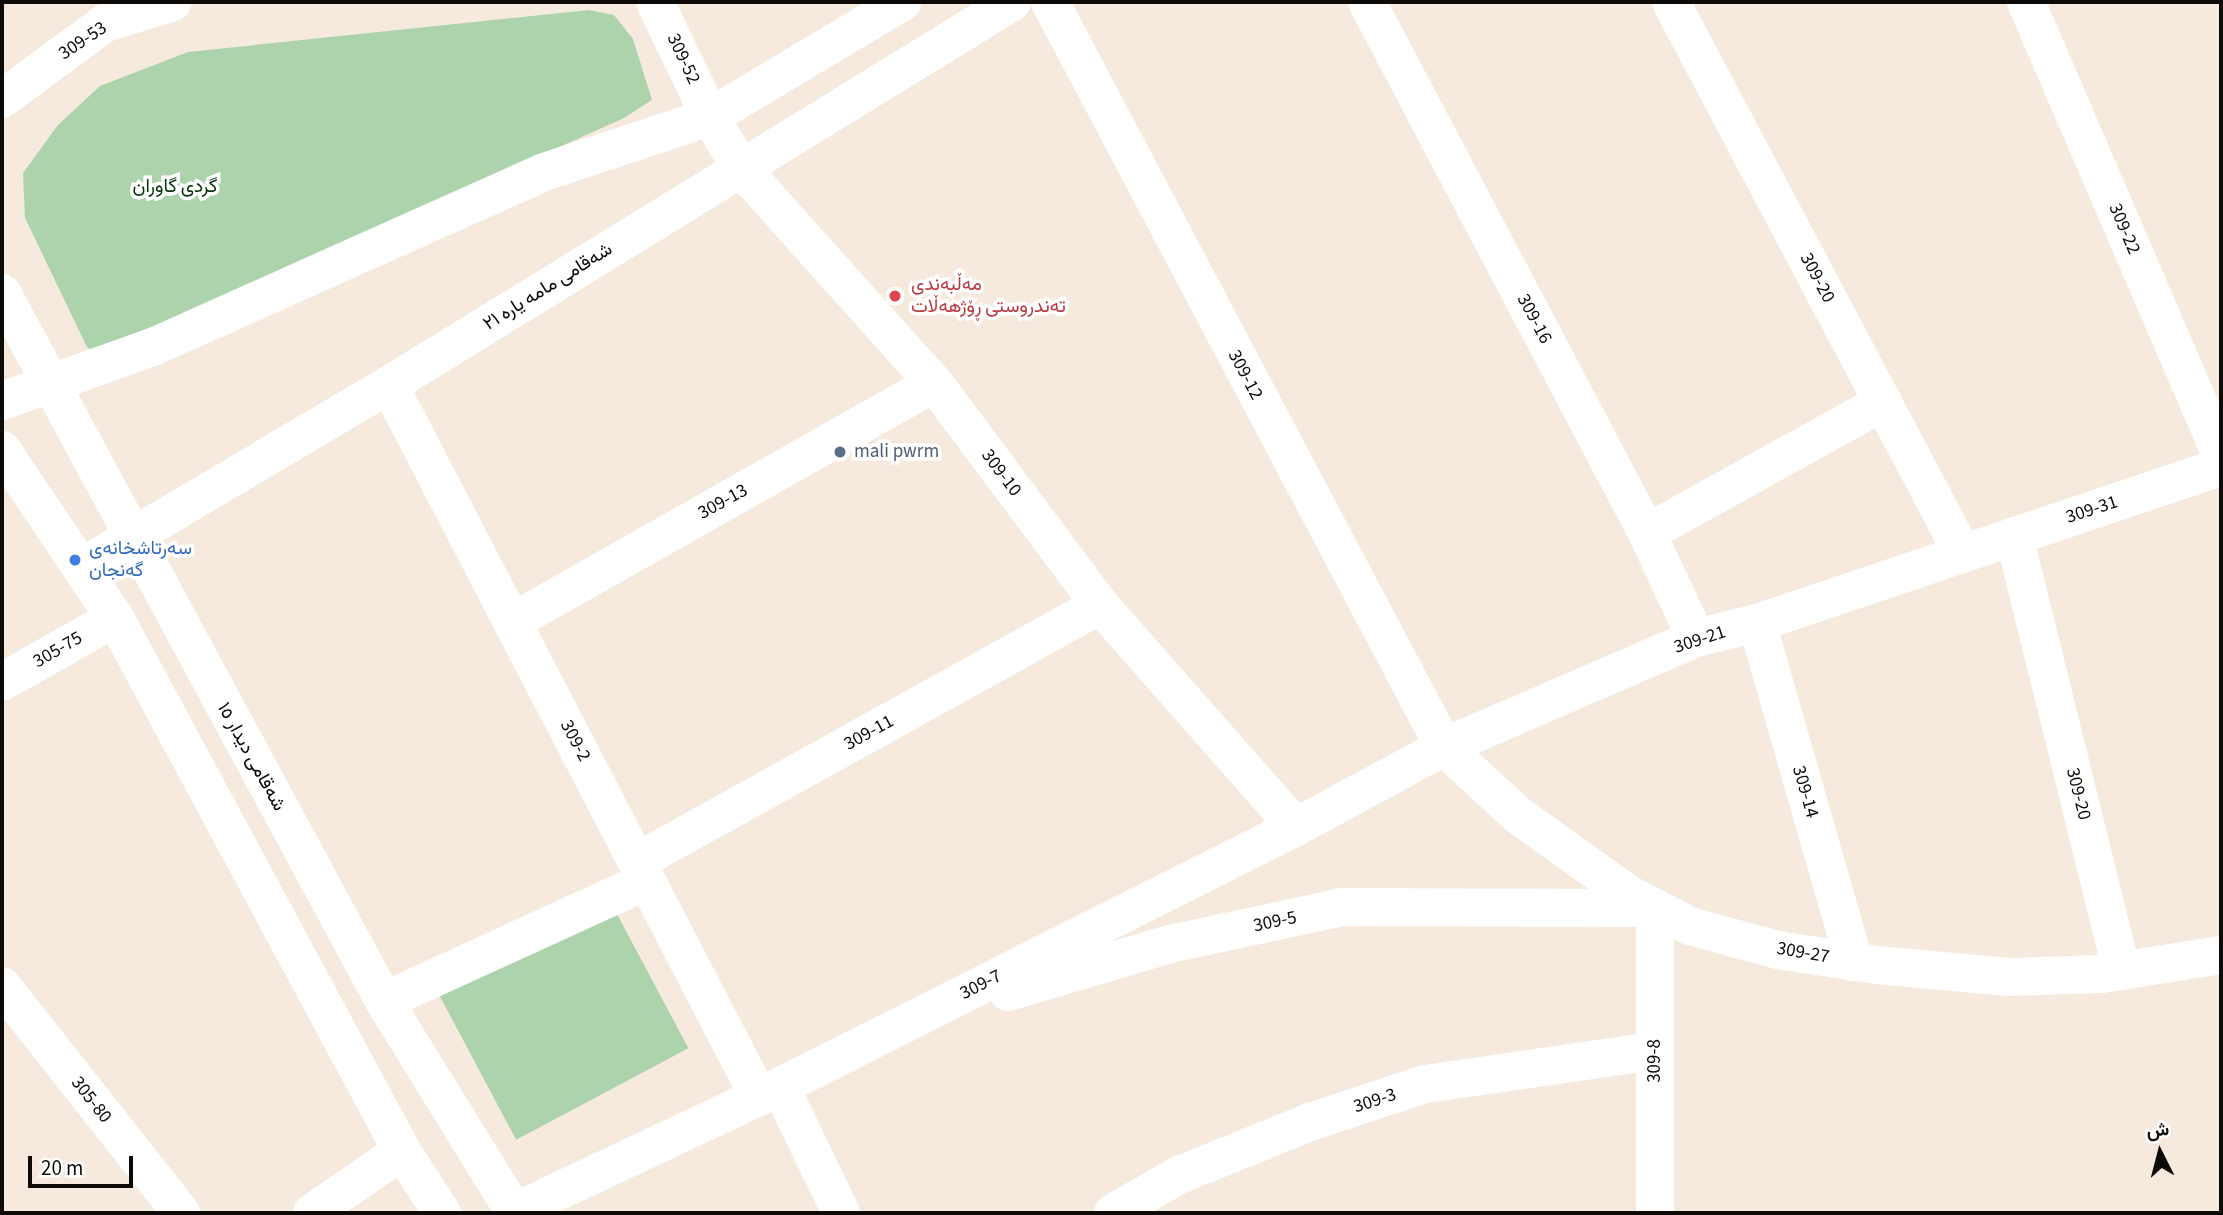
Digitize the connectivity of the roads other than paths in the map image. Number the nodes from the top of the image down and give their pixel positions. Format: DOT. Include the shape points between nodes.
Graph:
graph roads {
  1 [pos="173,2"];
  2 [pos="655,2"];
  3 [pos="902,2"];
  4 [pos="1012,2"];
  5 [pos="1050,2"];
  6 [pos="1367,2"];
  7 [pos="1671,2"];
  8 [pos="2026,2"];
  9 [pos="2,99"];
  10 [pos="710,117"];
  11 [pos="741,168"];
  12 [pos="2,293"];
  13 [pos="54,382"];
  14 [pos="934,383"];
  15 [pos="389,385"];
  16 [pos="2,401"];
  17 [pos="1883,402"];
  18 [pos="2,450"];
  19 [pos="2221,455"];
  20 [pos="2221,467"];
  21 [pos="1647,533"];
  22 [pos="130,536"];
  23 [pos="2014,536"];
  24 [pos="1963,554"];
  25 [pos="81,566"];
  26 [pos="1100,605"];
  27 [pos="115,618"];
  28 [pos="512,622"];
  29 [pos="1757,623"];
  30 [pos="1696,638"];
  31 [pos="2,682"];
  32 [pos="1444,747"];
  33 [pos="1296,827"];
  34 [pos="642,871"];
  35 [pos="1656,908"];
  36 [pos="2221,955"];
  37 [pos="1854,962"];
  38 [pos="2122,971"];
  39 [pos="2,986"];
  40 [pos="384,1001"];
  41 [pos="907,1023"];
  42 [pos="1655,1051"];
  43 [pos="770,1092"];
  44 [pos="402,1151"];
  45 [pos="181,1213"];
  46 [pos="312,1213"];
  47 [pos="442,1213"];
  48 [pos="514,1213"];
  49 [pos="841,1213"];
  50 [pos="1113,1213"];
  51 [pos="1655,1213"];
  1 -- 9 [label="street, 309-53" via="105,23"];
  2 -- 10 [label="street, 309-52"];
  3 -- 10 [label="street"];
  4 -- 11 [label="street, شەقامی مامە یارە ٢١"];
  5 -- 32 [label="street, 309-12"];
  6 -- 21 [label="street, 309-16"];
  7 -- 17 [label="street, 309-20"];
  8 -- 19 [label="street, 309-22"];
  10 -- 11 [label="street, 309-10"];
  10 -- 13 [label="street" via="544,172 155,346"];
  11 -- 14 [label="street, 309-10"];
  11 -- 15 [label="street, شەقامی مامە یارە ٢١"];
  12 -- 13 [label="street, شەقامی دیدار ١٥"];
  13 -- 16 [label="street"];
  13 -- 22 [label="street, شەقامی دیدار ١٥"];
  14 -- 26 [label="street, 309-10"];
  14 -- 28 [label="street, 309-13"];
  15 -- 22 [label="street, شەقامی مامە یارە ٢١"];
  15 -- 28 [label="street, 309-2"];
  17 -- 21 [label="street"];
  17 -- 24 [label="street, 309-20"];
  18 -- 25 [label="street"];
  20 -- 23 [label="street, 309-31"];
  21 -- 30 [label="street, 309-16"];
  22 -- 25 [label="street, شەقامی مامە یارە ٢١"];
  22 -- 40 [label="street, شەقامی دیدار ١٥"];
  23 -- 24 [label="street, 309-31"];
  23 -- 38 [label="street, 309-20"];
  24 -- 29 [label="street, 309-21"];
  25 -- 27 [label="street"];
  26 -- 33 [label="street, 309-10"];
  26 -- 34 [label="street, 309-11"];
  27 -- 31 [label="street, 305-75"];
  27 -- 44 [label="street"];
  28 -- 34 [label="street, 309-2"];
  29 -- 30 [label="street, 309-21"];
  29 -- 37 [label="street, 309-14"];
  30 -- 32 [label="street, 309-21"];
  32 -- 33 [label="street, 309-7"];
  32 -- 35 [label="street, 309-27" via="1518,815 1628,894"];
  33 -- 41 [label="street, 309-7"];
  34 -- 40 [label="street, 309-11"];
  34 -- 43 [label="street, 309-2"];
  35 -- 37 [label="street, 309-27" via="1715,933 1778,950"];
  35 -- 41 [label="street, 309-5" via="1343,908 1170,944"];
  35 -- 42 [label="street, 309-8"];
  36 -- 38 [label="street, 309-27"];
  37 -- 38 [label="street, 309-27" via="2008,977"];
  39 -- 45 [label="street, 305-80"];
  40 -- 48 [label="street, شەقامی دیدار ١٥"];
  41 -- 43 [label="street, 309-7"];
  42 -- 50 [label="street, 309-3" via="1426,1084 1310,1122 1179,1175"];
  42 -- 51 [label="street, 309-8"];
  43 -- 48 [label="street, 309-7"];
  43 -- 49 [label="street, 309-2"];
  44 -- 46 [label="street"];
  44 -- 47 [label="street"];
}
